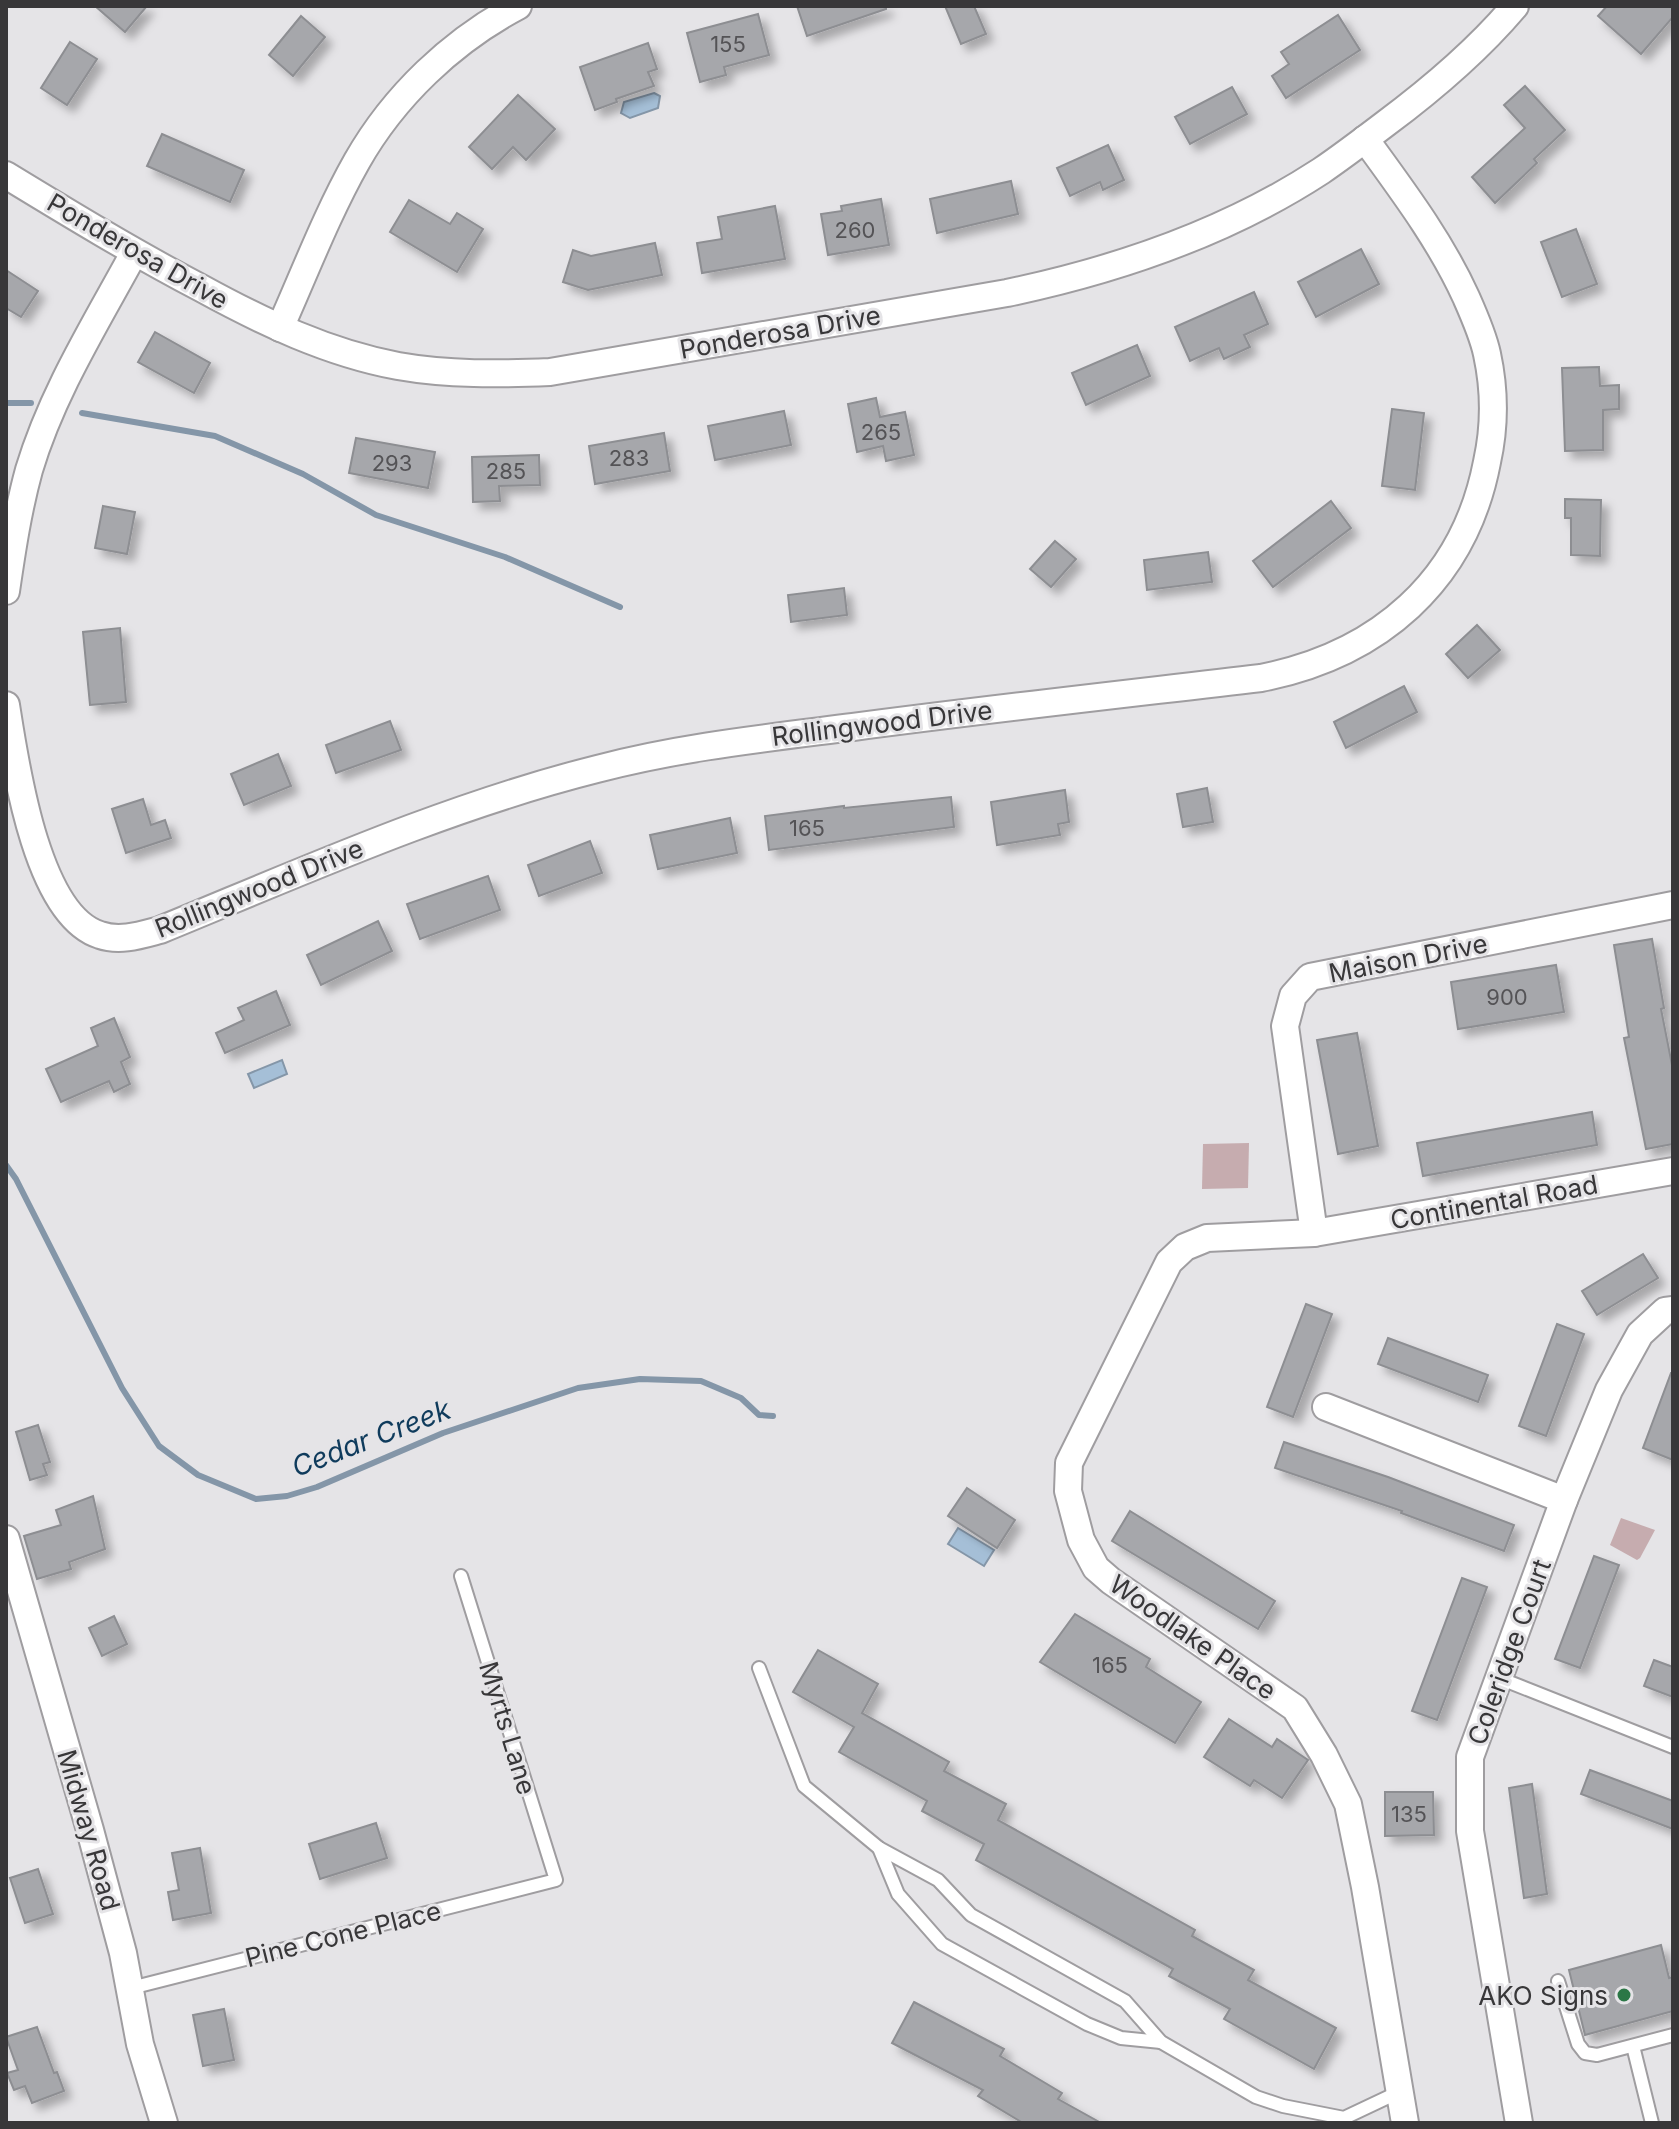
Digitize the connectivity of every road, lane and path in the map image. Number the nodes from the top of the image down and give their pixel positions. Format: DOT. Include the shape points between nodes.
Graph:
graph roads {
  1 [pos="518,6"];
  2 [pos="1515,6"];
  3 [pos="1365,139"];
  4 [pos="6,175"];
  5 [pos="134,253"];
  6 [pos="280,328"];
  7 [pos="6,591"];
  8 [pos="6,705"];
  9 [pos="1673,905"];
  10 [pos="1673,1171"];
  11 [pos="1314,1233"];
  12 [pos="1673,1310"];
  13 [pos="1326,1407"];
  14 [pos="1564,1500"];
  15 [pos="6,1539"];
  16 [pos="461,1576"];
  17 [pos="759,1668"];
  18 [pos="1499,1678"];
  19 [pos="1673,1747"];
  20 [pos="879,1848"];
  21 [pos="556,1880"];
  22 [pos="1558,1981"];
  23 [pos="131,1988"];
  24 [pos="1673,2035"];
  25 [pos="1161,2042"];
  26 [pos="1633,2046"];
  27 [pos="1399,2092"];
  28 [pos="164,2123"];
  29 [pos="1405,2123"];
  30 [pos="1519,2123"];
  31 [pos="1652,2123"];
  1 -- 6 [label="street" via="447,53 375,133 341,193"];
  2 -- 3 [label="street, Ponderosa Drive" via="1435,86"];
  3 -- 6 [label="street, Ponderosa Drive" via="1278,196 1202,233 1107,269 1007,293 550,372 498,374 398,365"];
  3 -- 8 [label="street, Rollingwood Drive" via="1427,224 1474,316 1494,395 1493,434 1470,522 1451,559 1383,628 1322,661 1261,678 724,744 598,768 430,821 160,930 120,938 84,926 58,897 27,816"];
  4 -- 5 [label="street, Ponderosa Drive"];
  5 -- 6 [label="street, Ponderosa Drive"];
  5 -- 7 [label="street" via="46,425 30,469"];
  9 -- 11 [label="street, Maison Drive" via="1310,977 1293,996 1285,1026"];
  10 -- 11 [label="street, Continental Road"];
  11 -- 27 [label="street, Woodlake Place" via="1207,1238 1185,1247 1169,1262 1069,1463 1068,1491 1081,1540 1096,1568 1295,1708 1324,1755 1348,1804"];
  12 -- 14 [label="street, Coleridge Court" via="1640,1334 1609,1390"];
  13 -- 14 [label="street"];
  14 -- 18 [label="street, Coleridge Court"];
  15 -- 23 [label="street, Midway Road"];
  16 -- 21 [label="lane, Myrts Lane"];
  17 -- 20 [label="lane" via="804,1786"];
  18 -- 19 [label="lane"];
  18 -- 30 [label="street, Coleridge Court" via="1470,1757 1470,1831"];
  20 -- 25 [label="lane" via="938,1880 971,1915 1125,2001"];
  20 -- 25 [label="lane" via="898,1894 942,1944 1087,2024 1121,2038"];
  21 -- 23 [label="lane, Pine Cone Place"];
  22 -- 26 [label="lane" via="1585,2053"];
  23 -- 28 [label="street, Midway Road" via="140,2044"];
  24 -- 26 [label="lane"];
  25 -- 27 [label="lane" via="1256,2097 1283,2106 1344,2118"];
  26 -- 31 [label="lane"];
  27 -- 29 [label="street, Woodlake Place"];
}
